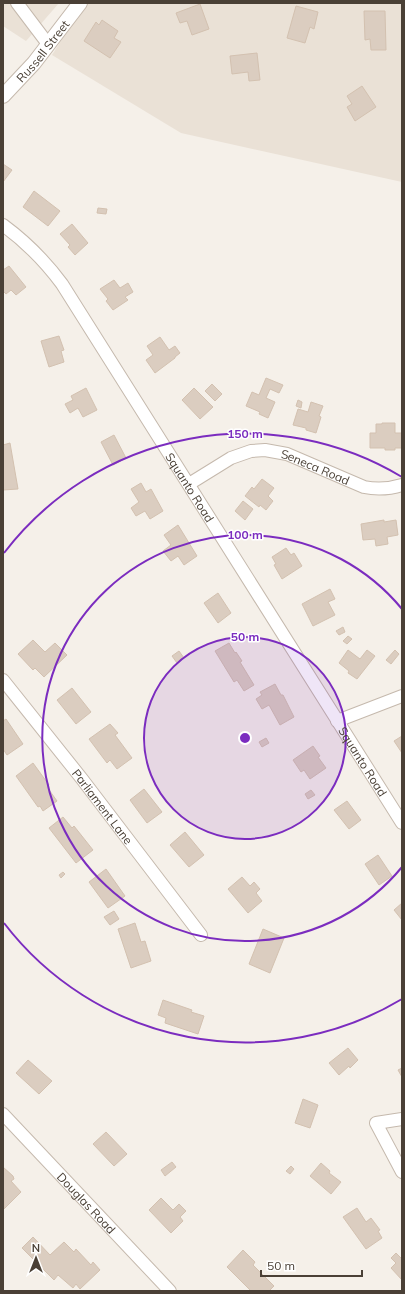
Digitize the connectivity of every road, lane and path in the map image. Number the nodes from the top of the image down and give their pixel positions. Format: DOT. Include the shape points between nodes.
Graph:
graph roads {
  1 [pos="17,3"];
  2 [pos="80,3"];
  3 [pos="48,44"];
  4 [pos="3,96"];
  5 [pos="3,225"];
  6 [pos="189,484"];
  7 [pos="402,485"];
  8 [pos="3,680"];
  9 [pos="402,696"];
  10 [pos="338,721"];
  11 [pos="402,823"];
  12 [pos="201,935"];
  13 [pos="3,1114"];
  14 [pos="402,1119"];
  15 [pos="402,1172"];
  16 [pos="170,1291"];
  1 -- 3 [label="street"];
  2 -- 3 [label="street, Russell Street"];
  3 -- 4 [label="street, Russell Street"];
  5 -- 6 [label="street, Squanto Road" via="31,247 55,274"];
  6 -- 7 [label="street, Seneca Road" via="237,455 265,450 287,454 364,487 386,489"];
  6 -- 10 [label="street, Squanto Road"];
  8 -- 12 [label="street, Parliament Lane"];
  9 -- 10 [label="street"];
  10 -- 11 [label="street, Squanto Road"];
  13 -- 16 [label="street, Douglas Road"];
  14 -- 15 [label="street" via="376,1123"];
}
